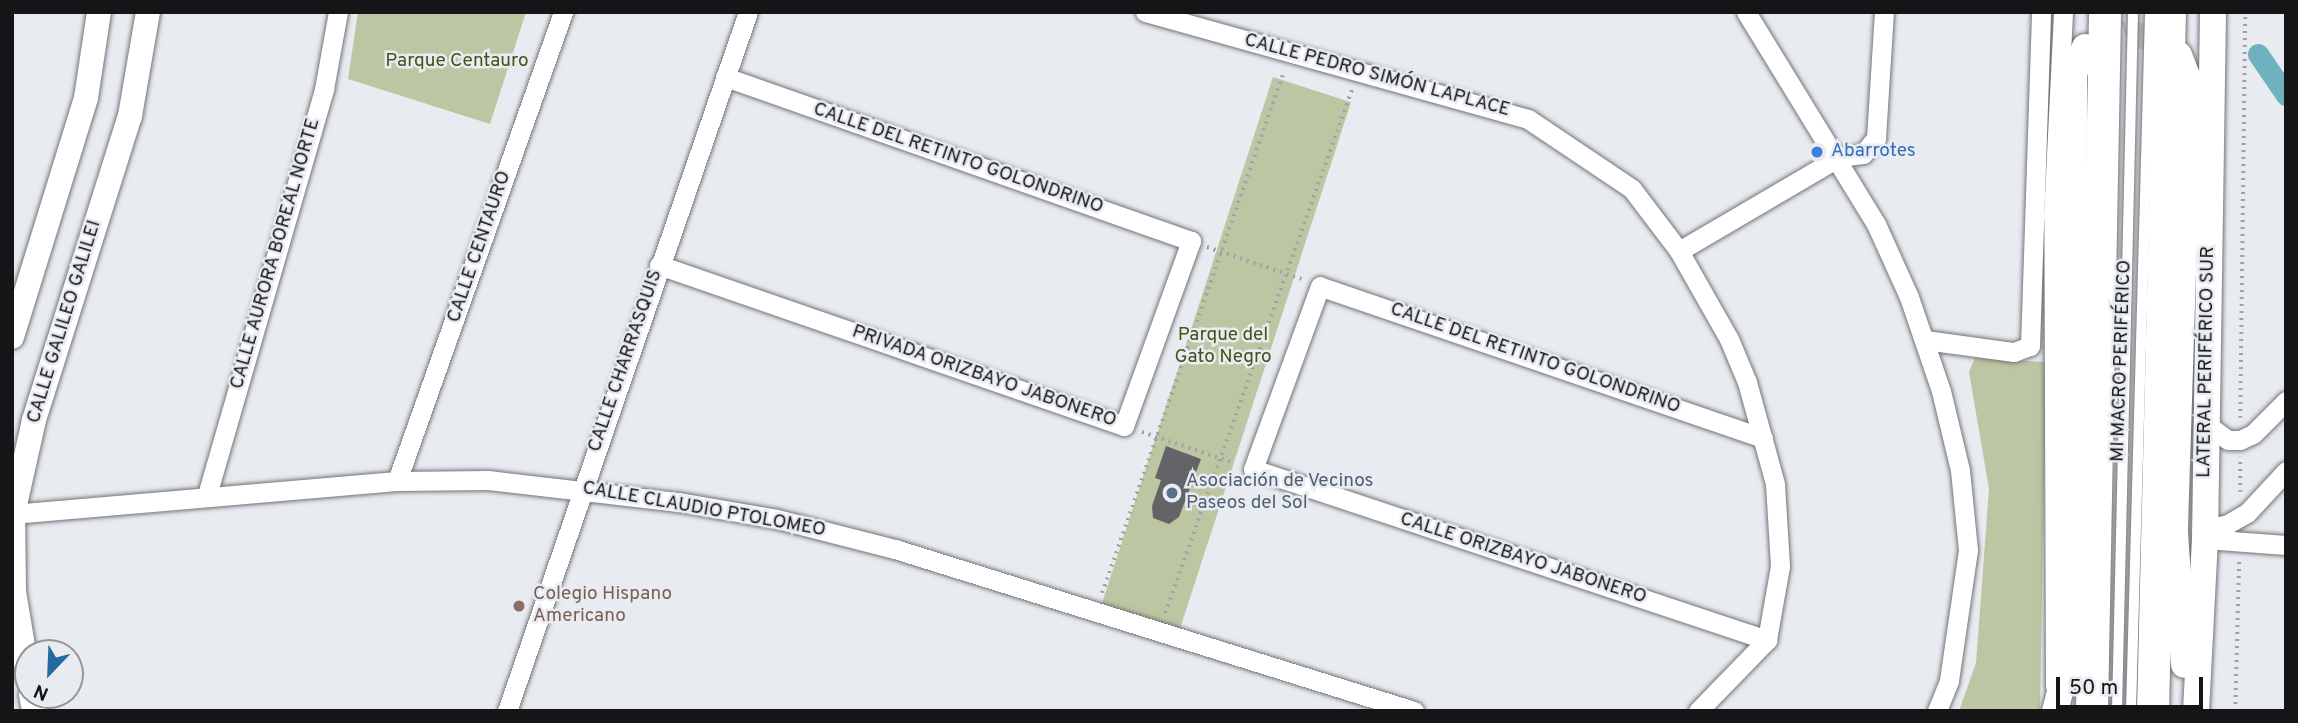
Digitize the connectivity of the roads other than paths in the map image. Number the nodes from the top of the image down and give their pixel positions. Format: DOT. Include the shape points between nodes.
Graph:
graph roads {
  1 [pos="100,12"];
  2 [pos="148,12"];
  3 [pos="338,12"];
  4 [pos="563,12"];
  5 [pos="748,12"];
  6 [pos="1145,12"];
  7 [pos="1746,12"];
  8 [pos="1884,12"];
  9 [pos="2041,12"];
  10 [pos="2061,12"];
  11 [pos="2105,12"];
  12 [pos="2133,12"];
  13 [pos="2150,12"];
  14 [pos="2170,12"];
  15 [pos="2213,12"];
  16 [pos="2085,47"];
  17 [pos="2179,55"];
  18 [pos="724,77"];
  19 [pos="1839,157"];
  20 [pos="1191,241"];
  21 [pos="1679,251"];
  22 [pos="659,265"];
  23 [pos="12,337"];
  24 [pos="1925,340"];
  25 [pos="2286,401"];
  26 [pos="2206,424"];
  27 [pos="1763,439"];
  28 [pos="1253,469"];
  29 [pos="2286,471"];
  30 [pos="397,481"];
  31 [pos="583,488"];
  32 [pos="207,495"];
  33 [pos="13,514"];
  34 [pos="2205,533"];
  35 [pos="2286,545"];
  36 [pos="22,639"];
  37 [pos="1767,640"];
  38 [pos="507,711"];
  39 [pos="1414,711"];
  40 [pos="1698,711"];
  41 [pos="1937,711"];
  42 [pos="2055,711"];
  43 [pos="2092,711"];
  44 [pos="2117,711"];
  45 [pos="2131,711"];
  46 [pos="2153,711"];
  47 [pos="2195,711"];
  1 -- 23 [label="street" via="86,98"];
  2 -- 33 [label="street, CALLE GALILEO GALILEI" via="130,116 34,420"];
  3 -- 32 [label="street, CALLE AURORA BOREAL NORTE" via="324,89"];
  4 -- 30 [label="street, CALLE CENTAURO"];
  5 -- 18 [label="street, CALLE CHARRASQUIS"];
  6 -- 21 [label="street, CALLE PEDRO SIMÓN LAPLACE" via="1528,119 1632,189"];
  7 -- 19 [label="street"];
  8 -- 19 [label="street" via="1876,138 1863,155"];
  9 -- 24 [label="street" via="2030,346 2014,352"];
  10 -- 42 [label="street" via="2053,216"];
  11 -- 43 [label="highway"];
  12 -- 44 [label="lane, MI MACRO PERIFÉRICO"];
  13 -- 45 [label="lane, MI MACRO PERIFÉRICO"];
  14 -- 46 [label="highway"];
  15 -- 26 [label="main road, LATERAL PERIFÉRICO SUR"];
  16 -- 42 [label="main road" via="2074,74 2073,615 2069,658"];
  17 -- 47 [label="main road" via="2189,81 2175,534 2185,678"];
  18 -- 20 [label="street, CALLE DEL RETINTO GOLONDRINO"];
  18 -- 22 [label="street, CALLE CHARRASQUIS"];
  19 -- 21 [label="street"];
  19 -- 24 [label="street" via="1876,224"];
  20 -- 22 [label="street, PRIVADA ORIZBAYO JABONERO" via="1124,426"];
  21 -- 27 [label="street, CALLE PEDRO SIMÓN LAPLACE" via="1728,339 1747,382"];
  22 -- 31 [label="street, CALLE CHARRASQUIS"];
  24 -- 41 [label="street" via="1960,470 1967,538 1965,587 1951,668"];
  25 -- 26 [label="street" via="2253,434 2240,440 2228,439"];
  26 -- 34 [label="main road, LATERAL PERIFÉRICO SUR"];
  27 -- 28 [label="street, CALLE DEL RETINTO GOLONDRINO" via="1318,292"];
  27 -- 37 [label="street, CALLE PEDRO SIMÓN LAPLACE" via="1774,484 1780,566"];
  28 -- 37 [label="street, CALLE ORIZBAYO JABONERO"];
  29 -- 34 [label="street" via="2239,518"];
  30 -- 31 [label="street, CALLE CLAUDIO PTOLOMEO" via="488,480"];
  30 -- 32 [label="street, CALLE CLAUDIO PTOLOMEO"];
  31 -- 38 [label="street, CALLE CHARRASQUIS"];
  31 -- 39 [label="street, CALLE CLAUDIO PTOLOMEO" via="836,533"];
  32 -- 33 [label="street, CALLE CLAUDIO PTOLOMEO"];
  33 -- 36 [label="street, CALLE GALILEO GALILEI" via="14,591"];
  34 -- 35 [label="street" via="2239,542"];
  34 -- 47 [label="main road, LATERAL PERIFÉRICO SUR"];
  37 -- 40 [label="street"];
}
